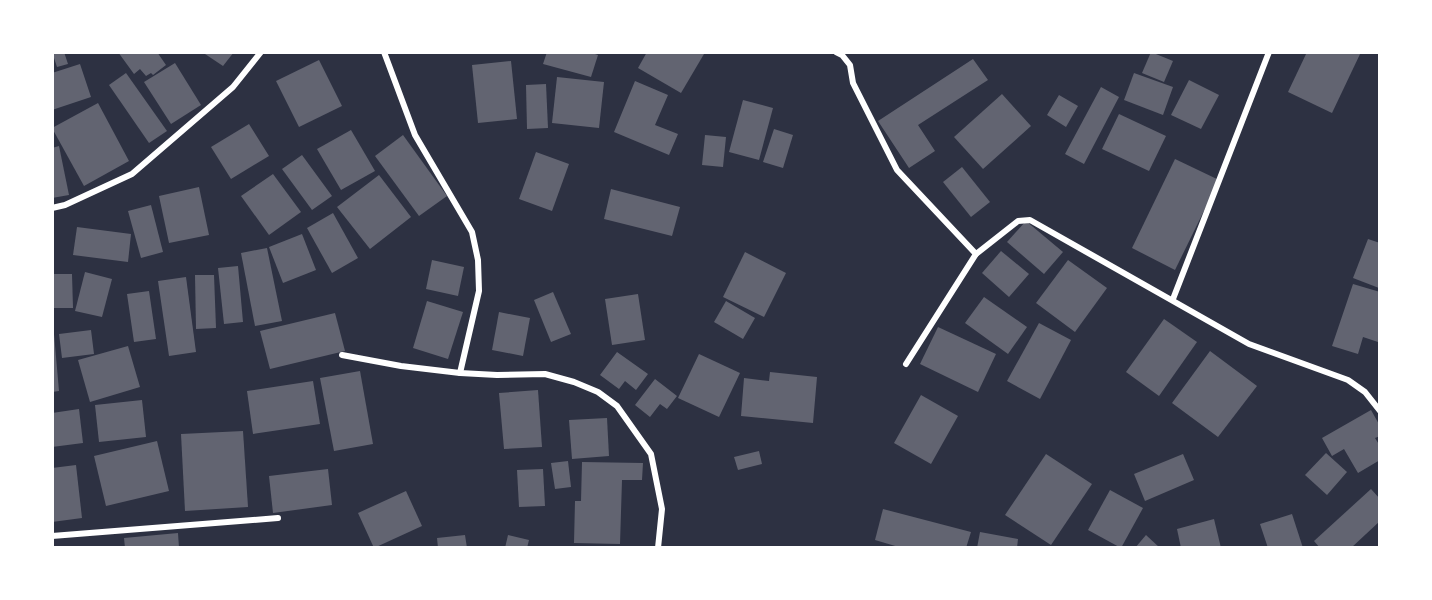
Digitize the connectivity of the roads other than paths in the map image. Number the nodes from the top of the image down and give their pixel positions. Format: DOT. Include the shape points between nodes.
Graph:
graph roads {
  1 [pos="261,52"];
  2 [pos="384,52"];
  3 [pos="836,52"];
  4 [pos="1269,52"];
  5 [pos="52,208"];
  6 [pos="976,254"];
  7 [pos="1173,300"];
  8 [pos="342,355"];
  9 [pos="906,364"];
  10 [pos="460,373"];
  11 [pos="1380,411"];
  12 [pos="278,518"];
  13 [pos="52,536"];
  14 [pos="658,548"];
  1 -- 5 [label="street" via="233,87 132,174"];
  2 -- 10 [label="street" via="415,135 472,232 479,291"];
  3 -- 6 [label="street" via="850,65 853,83 897,170"];
  4 -- 7 [label="street"];
  6 -- 7 [label="street" via="1018,221 1030,220"];
  6 -- 9 [label="street"];
  7 -- 11 [label="street" via="1250,344 1348,380 1365,392"];
  8 -- 10 [label="street"];
  10 -- 14 [label="street" via="545,374 590,389 617,406 651,454 662,509"];
  12 -- 13 [label="street"];
}
